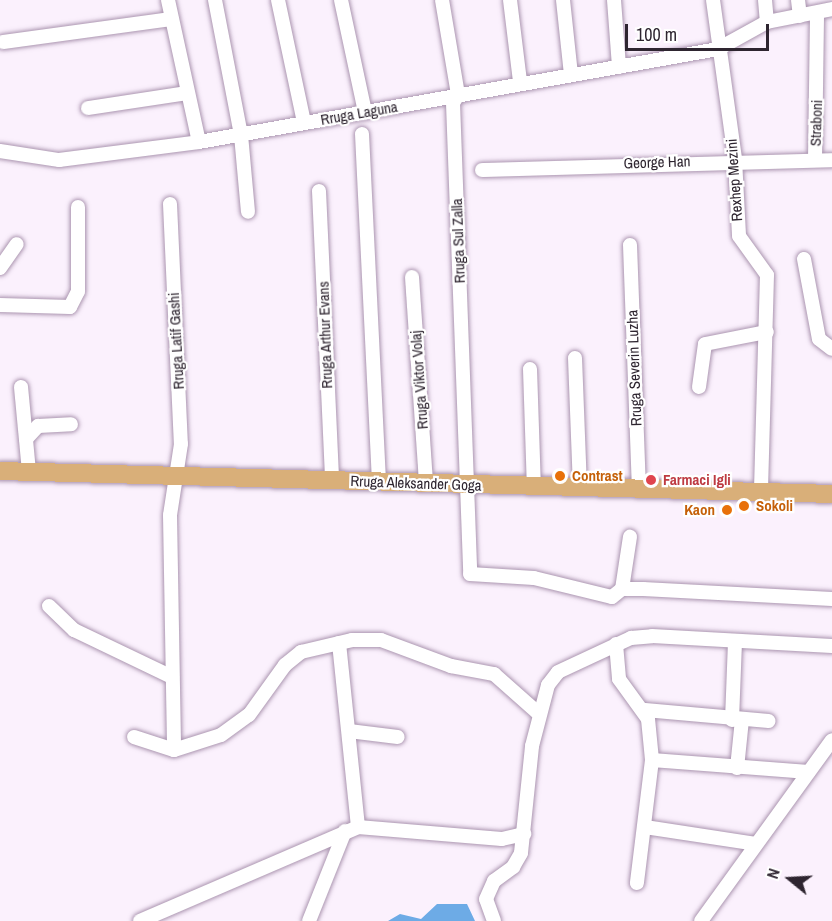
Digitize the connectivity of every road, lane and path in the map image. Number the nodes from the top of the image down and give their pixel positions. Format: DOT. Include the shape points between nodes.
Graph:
graph roads {
  1 [pos="168,0"];
  2 [pos="215,0"];
  3 [pos="278,0"];
  4 [pos="341,0"];
  5 [pos="442,0"];
  6 [pos="510,0"];
  7 [pos="563,0"];
  8 [pos="614,0"];
  9 [pos="713,0"];
  10 [pos="765,0"];
  11 [pos="798,0"];
  12 [pos="832,9"];
  13 [pos="817,13"];
  14 [pos="800,16"];
  15 [pos="171,19"];
  16 [pos="767,22"];
  17 [pos="3,42"];
  18 [pos="718,50"];
  19 [pos="619,67"];
  20 [pos="571,75"];
  21 [pos="520,82"];
  22 [pos="187,93"];
  23 [pos="458,95"];
  24 [pos="88,108"];
  25 [pos="364,112"];
  26 [pos="303,122"];
  27 [pos="362,134"];
  28 [pos="242,135"];
  29 [pos="200,142"];
  30 [pos="0,151"];
  31 [pos="735,159"];
  32 [pos="815,160"];
  33 [pos="832,160"];
  34 [pos="482,170"];
  35 [pos="319,191"];
  36 [pos="170,204"];
  37 [pos="78,207"];
  38 [pos="248,212"];
  39 [pos="17,244"];
  40 [pos="630,245"];
  41 [pos="804,259"];
  42 [pos="0,268"];
  43 [pos="412,277"];
  44 [pos="0,305"];
  45 [pos="767,332"];
  46 [pos="832,349"];
  47 [pos="575,358"];
  48 [pos="530,369"];
  49 [pos="21,387"];
  50 [pos="699,387"];
  51 [pos="71,424"];
  52 [pos="26,439"];
  53 [pos="0,471"];
  54 [pos="29,471"];
  55 [pos="176,477"];
  56 [pos="332,480"];
  57 [pos="379,481"];
  58 [pos="426,483"];
  59 [pos="466,484"];
  60 [pos="534,487"];
  61 [pos="580,488"];
  62 [pos="639,490"];
  63 [pos="761,494"];
  64 [pos="832,494"];
  65 [pos="630,537"];
  66 [pos="622,589"];
  67 [pos="832,599"];
  68 [pos="49,606"];
  69 [pos="735,641"];
  70 [pos="339,643"];
  71 [pos="616,644"];
  72 [pos="832,646"];
  73 [pos="172,676"];
  74 [pos="645,711"];
  75 [pos="538,714"];
  76 [pos="737,720"];
  77 [pos="769,722"];
  78 [pos="349,731"];
  79 [pos="134,737"];
  80 [pos="398,737"];
  81 [pos="832,740"];
  82 [pos="174,750"];
  83 [pos="652,760"];
  84 [pos="737,768"];
  85 [pos="809,772"];
  86 [pos="645,827"];
  87 [pos="352,829"];
  88 [pos="524,834"];
  89 [pos="756,844"];
  90 [pos="637,883"];
  91 [pos="140,921"];
  92 [pos="309,921"];
  93 [pos="494,921"];
  94 [pos="700,921"];
  1 -- 15 [label="street"];
  2 -- 28 [label="street"];
  3 -- 26 [label="street"];
  4 -- 25 [label="street"];
  5 -- 23 [label="street, Rruga Sul Zalla"];
  6 -- 21 [label="street"];
  7 -- 20 [label="street"];
  8 -- 19 [label="street"];
  9 -- 18 [label="street, Rexhep Mezini"];
  10 -- 16 [label="street"];
  11 -- 14 [label="street"];
  12 -- 13 [label="street"];
  13 -- 14 [label="street"];
  13 -- 32 [label="street, Straboni"];
  14 -- 16 [label="street"];
  15 -- 17 [label="street"];
  15 -- 22 [label="street"];
  16 -- 18 [label="street"];
  18 -- 19 [label="street, Rruga Laguna"];
  18 -- 31 [label="street, Rexhep Mezini"];
  19 -- 20 [label="street, Rruga Laguna"];
  20 -- 21 [label="street, Rruga Laguna"];
  21 -- 23 [label="street, Rruga Laguna"];
  22 -- 24 [label="street"];
  22 -- 29 [label="street"];
  23 -- 25 [label="street, Rruga Laguna"];
  23 -- 59 [label="street, Rruga Sul Zalla" via="453,103"];
  25 -- 26 [label="street, Rruga Laguna"];
  26 -- 28 [label="street, Rruga Laguna"];
  27 -- 57 [label="street"];
  28 -- 29 [label="street, Rruga Laguna"];
  28 -- 38 [label="street"];
  29 -- 30 [label="street, Rruga Laguna" via="59,160"];
  31 -- 32 [label="street, George Han"];
  31 -- 34 [label="street, George Han"];
  31 -- 45 [label="street, Rexhep Mezini" via="739,236 767,275"];
  32 -- 33 [label="street, George Han"];
  35 -- 56 [label="street, Rruga Arthur Evans"];
  36 -- 55 [label="street, Rruga Latif Gashi" via="181,444"];
  37 -- 44 [label="street" via="78,291 70,307"];
  39 -- 42 [label="street"];
  40 -- 62 [label="street, Rruga Severin Luzha"];
  41 -- 46 [label="street" via="819,339"];
  43 -- 58 [label="street, Rruga Viktor Volaj"];
  45 -- 50 [label="street" via="705,344"];
  45 -- 63 [label="street, Rexhep Mezini"];
  47 -- 61 [label="street"];
  48 -- 60 [label="street"];
  49 -- 52 [label="street"];
  51 -- 52 [label="street" via="38,426"];
  52 -- 54 [label="street"];
  53 -- 54 [label="main road, Rruga Aleksander Goga"];
  54 -- 55 [label="main road, Rruga Aleksander Goga"];
  55 -- 56 [label="main road, Rruga Aleksander Goga"];
  55 -- 73 [label="street, Rruga Latif Gashi" via="170,515"];
  56 -- 57 [label="main road, Rruga Aleksander Goga"];
  57 -- 58 [label="main road, Rruga Aleksander Goga"];
  58 -- 59 [label="main road, Rruga Aleksander Goga"];
  59 -- 60 [label="main road, Rruga Aleksander Goga"];
  59 -- 66 [label="street, Rruga Sul Zalla" via="472,576 534,578 612,597"];
  60 -- 61 [label="main road, Rruga Aleksander Goga"];
  61 -- 62 [label="main road, Rruga Aleksander Goga"];
  62 -- 63 [label="main road, Rruga Aleksander Goga"];
  63 -- 64 [label="main road, Rruga Aleksander Goga"];
  65 -- 66 [label="street"];
  66 -- 67 [label="street"];
  68 -- 73 [label="street" via="74,630"];
  69 -- 71 [label="street" via="652,636"];
  69 -- 72 [label="street"];
  69 -- 76 [label="street"];
  70 -- 75 [label="street" via="381,640 451,666 494,674"];
  70 -- 78 [label="street"];
  70 -- 82 [label="street" via="301,652 285,665 249,715 221,735"];
  71 -- 74 [label="street" via="619,679"];
  71 -- 75 [label="street" via="558,672"];
  73 -- 82 [label="street, Rruga Latif Gashi"];
  74 -- 76 [label="street"];
  74 -- 83 [label="street"];
  75 -- 88 [label="street" via="528,766"];
  76 -- 77 [label="street"];
  76 -- 84 [label="street"];
  78 -- 80 [label="street"];
  78 -- 87 [label="street"];
  79 -- 82 [label="street"];
  81 -- 85 [label="street"];
  83 -- 84 [label="street"];
  83 -- 86 [label="street"];
  84 -- 85 [label="street"];
  85 -- 89 [label="street"];
  86 -- 89 [label="street"];
  86 -- 90 [label="street"];
  87 -- 88 [label="street" via="502,839"];
  87 -- 91 [label="street"];
  87 -- 92 [label="street"];
  88 -- 93 [label="street" via="513,867 489,890"];
  89 -- 94 [label="street"];
}
